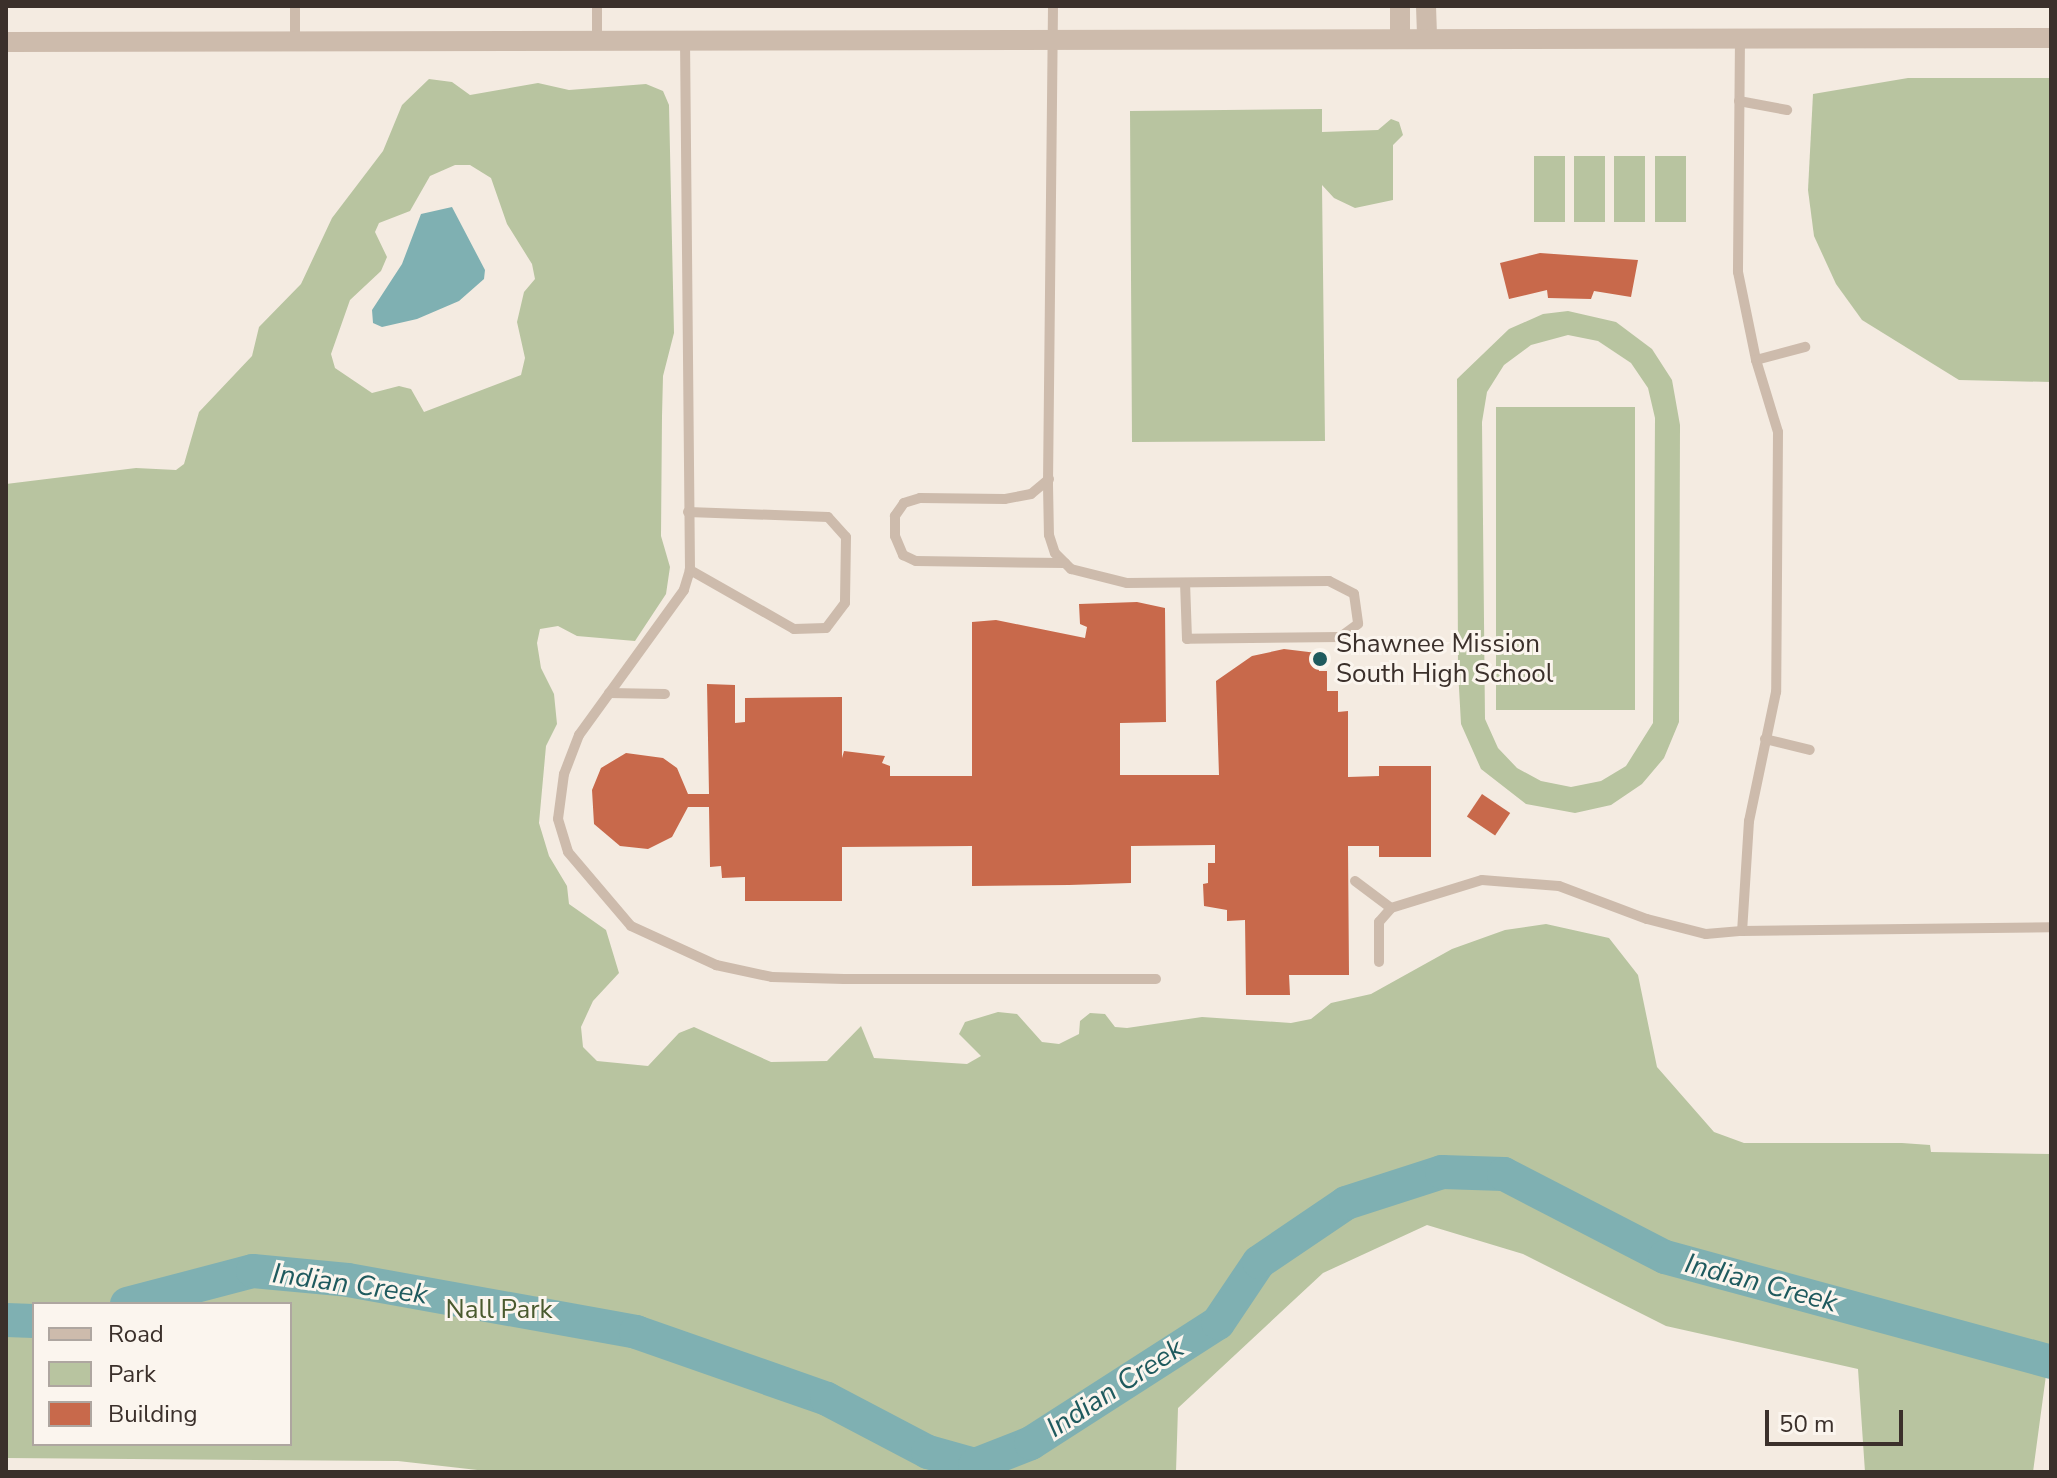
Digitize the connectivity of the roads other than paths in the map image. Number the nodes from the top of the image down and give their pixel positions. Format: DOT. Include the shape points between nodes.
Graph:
graph roads {
  1 [pos="295,6"];
  2 [pos="597,6"];
  3 [pos="1053,6"];
  4 [pos="1400,6"];
  5 [pos="1426,6"];
  6 [pos="1740,37"];
  7 [pos="2051,38"];
  8 [pos="685,39"];
  9 [pos="1400,39"];
  10 [pos="1427,39"];
  11 [pos="597,40"];
  12 [pos="295,41"];
  13 [pos="1052,41"];
  14 [pos="6,42"];
  15 [pos="1739,101"];
  16 [pos="1787,110"];
  17 [pos="1805,347"];
  18 [pos="1756,360"];
  19 [pos="1049,479"];
  20 [pos="688,512"];
  21 [pos="1065,563"];
  22 [pos="690,570"];
  23 [pos="1185,583"];
  24 [pos="609,693"];
  25 [pos="665,694"];
  26 [pos="1765,739"];
  27 [pos="1810,750"];
  28 [pos="1355,881"];
  29 [pos="1391,908"];
  30 [pos="2051,927"];
  31 [pos="1742,931"];
  32 [pos="1379,962"];
  33 [pos="1156,979"];
  1 -- 12 [label="lane"];
  2 -- 11 [label="lane"];
  3 -- 13 [label="lane"];
  4 -- 9 [label="street"];
  5 -- 10 [label="street"];
  6 -- 7 [label="street"];
  6 -- 10 [label="street"];
  6 -- 15 [label="lane"];
  8 -- 11 [label="street"];
  8 -- 13 [label="street"];
  8 -- 20 [label="lane"];
  9 -- 10 [label="street"];
  9 -- 13 [label="street"];
  11 -- 12 [label="street"];
  12 -- 14 [label="street"];
  13 -- 19 [label="lane"];
  15 -- 16 [label="lane"];
  15 -- 18 [label="lane" via="1738,272"];
  17 -- 18 [label="lane"];
  18 -- 26 [label="lane" via="1778,432 1776,692"];
  19 -- 21 [label="lane" via="1049,535"];
  19 -- 21 [label="lane" via="1031,494 1005,499 920,498 904,503 895,516 895,536 903,555 916,561"];
  20 -- 22 [label="lane"];
  20 -- 22 [label="lane" via="828,517 846,537 845,603 826,628 794,629"];
  21 -- 23 [label="lane" via="1095,578"];
  22 -- 24 [label="lane" via="684,590"];
  23 -- 23 [label="lane" via="1187,639 1340,637 1358,624 1360,608 1354,594 1329,581"];
  24 -- 25 [label="lane"];
  24 -- 33 [label="lane" via="579,735 564,774 558,819 568,852 597,890 631,926 671,947 716,965 772,977"];
  26 -- 27 [label="lane"];
  26 -- 31 [label="lane" via="1749,821"];
  28 -- 29 [label="lane"];
  29 -- 31 [label="lane" via="1461,883 1544,884 1706,934"];
  29 -- 32 [label="lane" via="1379,922"];
  30 -- 31 [label="lane"];
}
